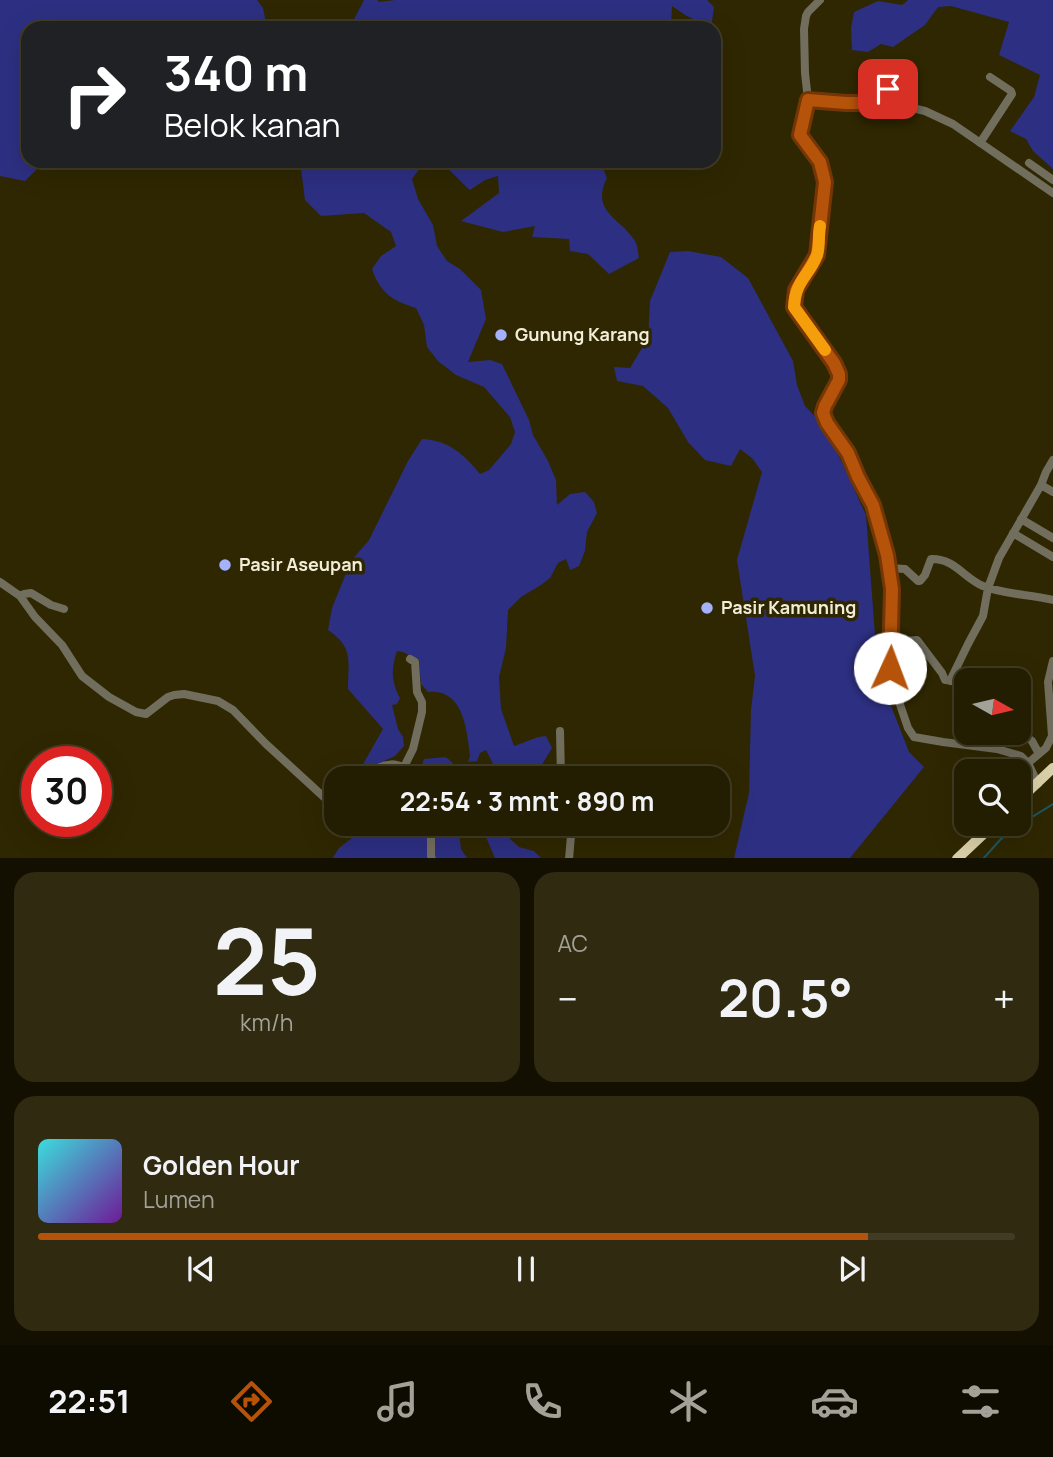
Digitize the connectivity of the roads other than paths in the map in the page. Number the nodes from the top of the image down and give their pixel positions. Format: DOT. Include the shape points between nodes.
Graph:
graph roads {
  1 [pos="820,0"];
  2 [pos="907,64"];
  3 [pos="990,77"];
  4 [pos="808,100"];
  5 [pos="877,103"];
  6 [pos="980,143"];
  7 [pos="1029,163"];
  8 [pos="1053,180"];
  9 [pos="1053,193"];
  10 [pos="1053,460"];
  11 [pos="1041,485"];
  12 [pos="1053,492"];
  13 [pos="1021,519"];
  14 [pos="1013,533"];
  15 [pos="1053,538"];
  16 [pos="1053,557"];
  17 [pos="890,568"];
  18 [pos="0,582"];
  19 [pos="988,588"];
  20 [pos="20,596"];
  21 [pos="1053,600"];
  22 [pos="64,609"];
  23 [pos="891,642"];
  24 [pos="410,659"];
  25 [pos="1053,661"];
  26 [pos="950,681"];
  27 [pos="954,681"];
  28 [pos="560,731"];
  29 [pos="1031,740"];
  30 [pos="1039,754"];
  31 [pos="1024,759"];
  32 [pos="1031,761"];
  33 [pos="405,766"];
  34 [pos="561,766"];
  35 [pos="1053,768"];
  36 [pos="1031,769"];
  37 [pos="1038,784"];
  38 [pos="1031,790"];
  39 [pos="324,797"];
  40 [pos="431,836"];
  41 [pos="571,836"];
  42 [pos="981,836"];
  43 [pos="432,858"];
  44 [pos="569,858"];
  45 [pos="958,858"];
  1 -- 4 [label="street" via="808,12 804,29"];
  2 -- 5 [label="street"];
  3 -- 6 [label="street" via="1012,93"];
  4 -- 5 [label="street"];
  4 -- 17 [label="street" via="800,135 820,162 825,190 817,255 796,290 794,307 837,369 838,383 823,413 873,505"];
  5 -- 6 [label="street" via="925,111"];
  6 -- 9 [label="street"];
  7 -- 8 [label="street"];
  10 -- 11 [label="street"];
  11 -- 12 [label="street"];
  11 -- 13 [label="street"];
  13 -- 14 [label="street"];
  13 -- 15 [label="street"];
  14 -- 16 [label="street"];
  14 -- 19 [label="street"];
  17 -- 19 [label="street" via="905,569 920,581 931,559 937,559"];
  17 -- 23 [label="street"];
  18 -- 20 [label="street"];
  19 -- 21 [label="street"];
  19 -- 26 [label="street" via="983,617"];
  20 -- 22 [label="street" via="31,593"];
  20 -- 39 [label="street" via="82,676 109,697 146,714 174,695 218,701"];
  23 -- 26 [label="street" via="917,640"];
  23 -- 31 [label="street" via="891,678 911,734 997,749"];
  24 -- 33 [label="street" via="415,662 422,712 414,749"];
  25 -- 30 [label="street" via="1048,692 1052,736"];
  26 -- 27 [label="street"];
  28 -- 34 [label="street"];
  29 -- 30 [label="street"];
  30 -- 32 [label="street"];
  35 -- 37 [label="highway"];
  36 -- 37 [label="street"];
  37 -- 38 [label="highway"];
  40 -- 43 [label="street"];
  41 -- 44 [label="street"];
  42 -- 45 [label="highway"];
}
